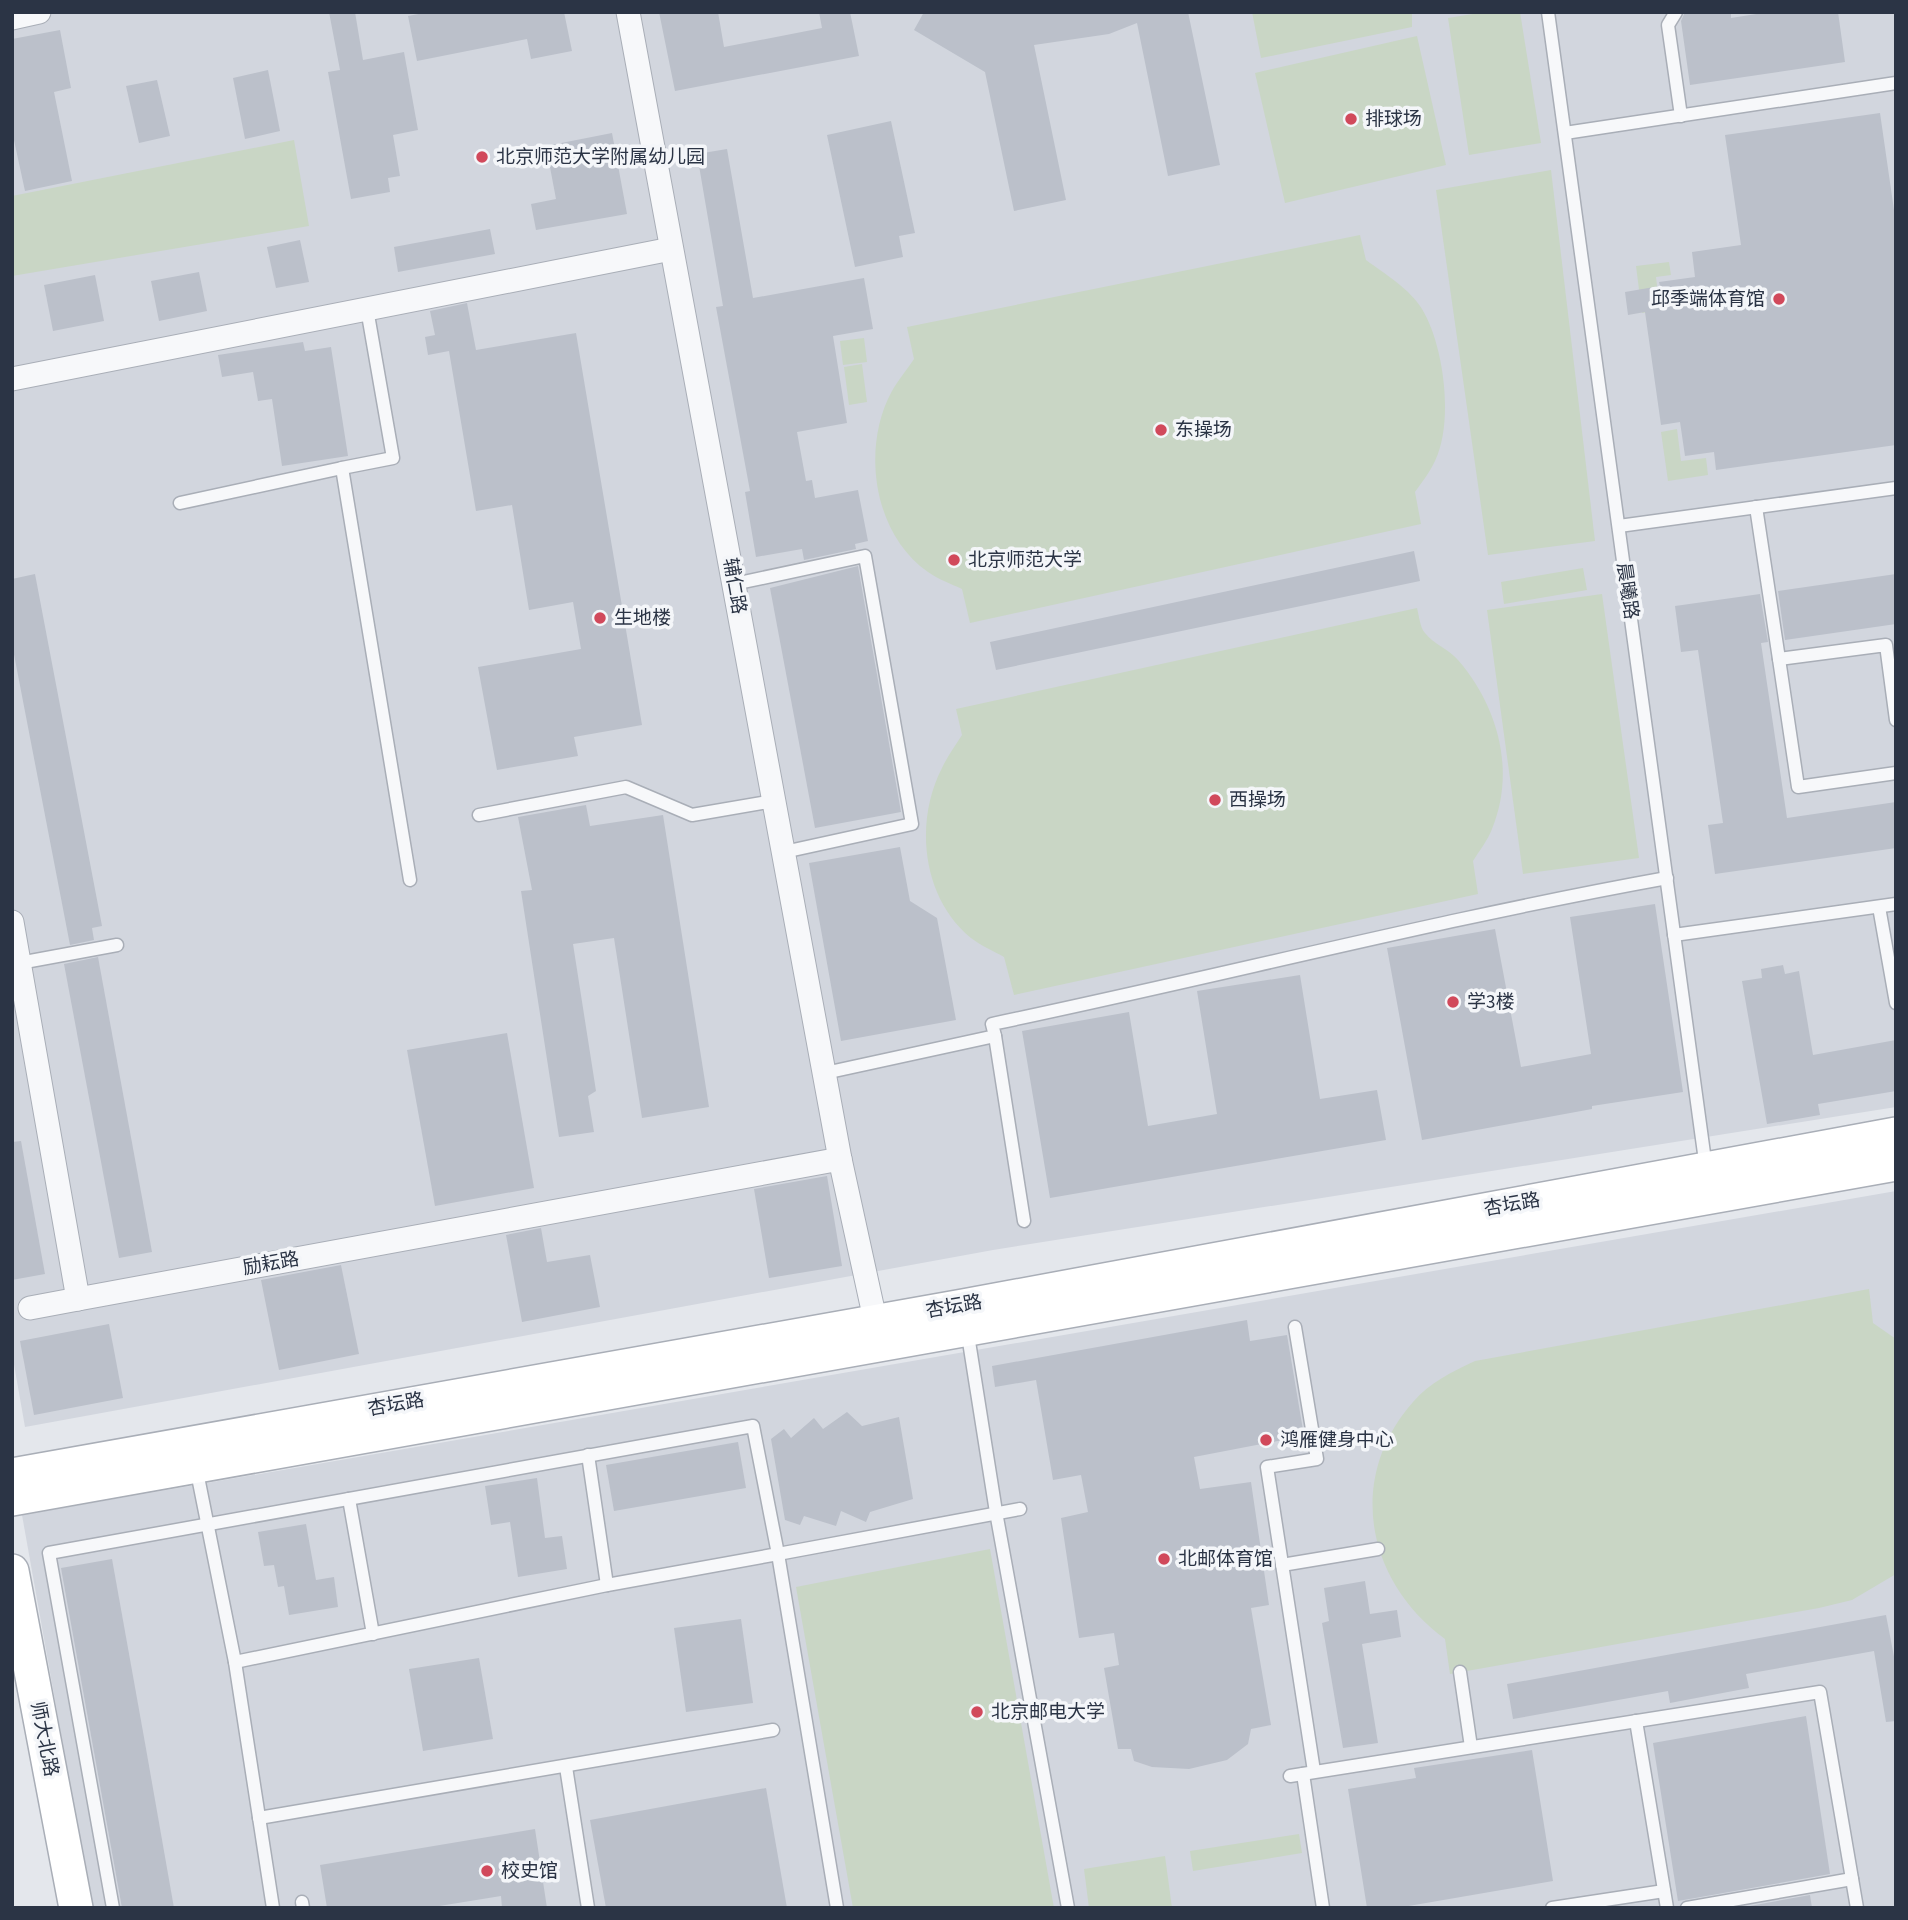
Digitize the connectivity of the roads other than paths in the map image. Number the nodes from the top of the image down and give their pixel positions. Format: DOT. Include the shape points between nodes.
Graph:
graph roads {
  1 [pos="39,12"];
  2 [pos="628,12"];
  3 [pos="1548,12"];
  4 [pos="1676,12"];
  5 [pos="13,16"];
  6 [pos="1896,83"];
  7 [pos="1681,116"];
  8 [pos="1565,133"];
  9 [pos="671,249"];
  10 [pos="367,309"];
  11 [pos="12,379"];
  12 [pos="342,468"];
  13 [pos="1896,488"];
  14 [pos="180,503"];
  15 [pos="1756,508"];
  16 [pos="1619,526"];
  17 [pos="734,584"];
  18 [pos="1779,659"];
  19 [pos="1896,720"];
  20 [pos="1896,773"];
  21 [pos="774,801"];
  22 [pos="479,815"];
  23 [pos="784,852"];
  24 [pos="1667,878"];
  25 [pos="410,880"];
  26 [pos="1896,905"];
  27 [pos="1879,907"];
  28 [pos="12,922"];
  29 [pos="1674,935"];
  30 [pos="117,945"];
  31 [pos="16,963"];
  32 [pos="1896,1003"];
  33 [pos="995,1035"];
  34 [pos="825,1073"];
  35 [pos="1896,1134"];
  36 [pos="840,1159"];
  37 [pos="1896,1164"];
  38 [pos="1706,1169"];
  39 [pos="1024,1222"];
  40 [pos="78,1299"];
  41 [pos="30,1308"];
  42 [pos="965,1318"];
  43 [pos="1295,1327"];
  44 [pos="878,1334"];
  45 [pos="194,1453"];
  46 [pos="588,1455"];
  47 [pos="12,1475"];
  48 [pos="12,1499"];
  49 [pos="349,1499"];
  50 [pos="1020,1509"];
  51 [pos="996,1512"];
  52 [pos="207,1526"];
  53 [pos="1378,1549"];
  54 [pos="778,1554"];
  55 [pos="1282,1565"];
  56 [pos="12,1571"];
  57 [pos="607,1585"];
  58 [pos="373,1634"];
  59 [pos="235,1662"];
  60 [pos="1460,1672"];
  61 [pos="1636,1721"];
  62 [pos="773,1730"];
  63 [pos="1471,1747"];
  64 [pos="566,1767"];
  65 [pos="1302,1774"];
  66 [pos="259,1818"];
  67 [pos="1852,1879"];
  68 [pos="1664,1891"];
  69 [pos="76,1908"];
  70 [pos="113,1908"];
  71 [pos="273,1908"];
  72 [pos="589,1908"];
  73 [pos="837,1908"];
  74 [pos="1068,1908"];
  75 [pos="1322,1908"];
  76 [pos="1552,1908"];
  77 [pos="1667,1908"];
  78 [pos="1687,1908"];
  79 [pos="1857,1908"];
  1 -- 5 [label="street"];
  2 -- 9 [label="street, 辅仁路"];
  3 -- 8 [label="lane, 晨曦路"];
  4 -- 7 [label="lane" via="1668,25"];
  6 -- 7 [label="lane"];
  7 -- 8 [label="lane"];
  8 -- 16 [label="lane, 晨曦路"];
  9 -- 10 [label="street"];
  9 -- 17 [label="street, 辅仁路"];
  10 -- 11 [label="street"];
  10 -- 12 [label="lane" via="393,458"];
  12 -- 14 [label="lane"];
  12 -- 25 [label="lane"];
  13 -- 15 [label="lane"];
  15 -- 16 [label="lane"];
  15 -- 18 [label="lane"];
  16 -- 24 [label="lane, 晨曦路"];
  17 -- 21 [label="street, 辅仁路"];
  17 -- 23 [label="lane" via="865,556 912,824"];
  18 -- 19 [label="lane" via="1886,645"];
  18 -- 20 [label="lane" via="1798,787"];
  21 -- 22 [label="lane" via="692,815 626,787"];
  21 -- 23 [label="street, 辅仁路"];
  23 -- 34 [label="street, 辅仁路"];
  24 -- 29 [label="lane, 晨曦路"];
  24 -- 33 [label="lane" via="992,1024"];
  26 -- 27 [label="lane"];
  27 -- 29 [label="lane"];
  27 -- 32 [label="lane"];
  28 -- 31 [label="street"];
  29 -- 38 [label="lane, 晨曦路"];
  30 -- 31 [label="lane"];
  31 -- 40 [label="street"];
  33 -- 34 [label="lane"];
  33 -- 39 [label="lane"];
  34 -- 36 [label="street, 辅仁路"];
  35 -- 38 [label="street, 杏坛路"];
  36 -- 40 [label="street, 励耘路"];
  36 -- 44 [label="street, 辅仁路"];
  37 -- 42 [label="street, 杏坛路"];
  38 -- 42 [label="street, 杏坛路"];
  40 -- 41 [label="street, 励耘路"];
  42 -- 44 [label="street, 杏坛路"];
  42 -- 51 [label="lane"];
  43 -- 55 [label="lane" via="1317,1459 1267,1467"];
  44 -- 45 [label="street, 杏坛路"];
  45 -- 47 [label="street, 杏坛路"];
  45 -- 48 [label="street, 杏坛路"];
  45 -- 52 [label="lane"];
  46 -- 49 [label="lane"];
  46 -- 54 [label="lane" via="753,1426"];
  46 -- 57 [label="lane"];
  49 -- 52 [label="lane"];
  49 -- 58 [label="lane"];
  50 -- 51 [label="lane"];
  51 -- 54 [label="lane"];
  51 -- 74 [label="lane"];
  52 -- 59 [label="lane"];
  52 -- 70 [label="lane" via="49,1553"];
  53 -- 55 [label="lane"];
  54 -- 57 [label="lane"];
  54 -- 73 [label="lane"];
  55 -- 65 [label="lane"];
  56 -- 69 [label="street, 师大北路"];
  57 -- 58 [label="lane"];
  58 -- 59 [label="lane"];
  59 -- 66 [label="lane"];
  60 -- 63 [label="lane"];
  61 -- 63 [label="lane"];
  61 -- 67 [label="lane" via="1820,1692"];
  61 -- 68 [label="lane"];
  62 -- 64 [label="lane"];
  63 -- 65 [label="lane"];
  64 -- 66 [label="lane"];
  64 -- 72 [label="lane"];
  65 -- 75 [label="lane"];
  66 -- 71 [label="lane"];
  67 -- 78 [label="lane"];
  67 -- 79 [label="lane"];
  68 -- 76 [label="lane"];
  68 -- 77 [label="lane"];
}
